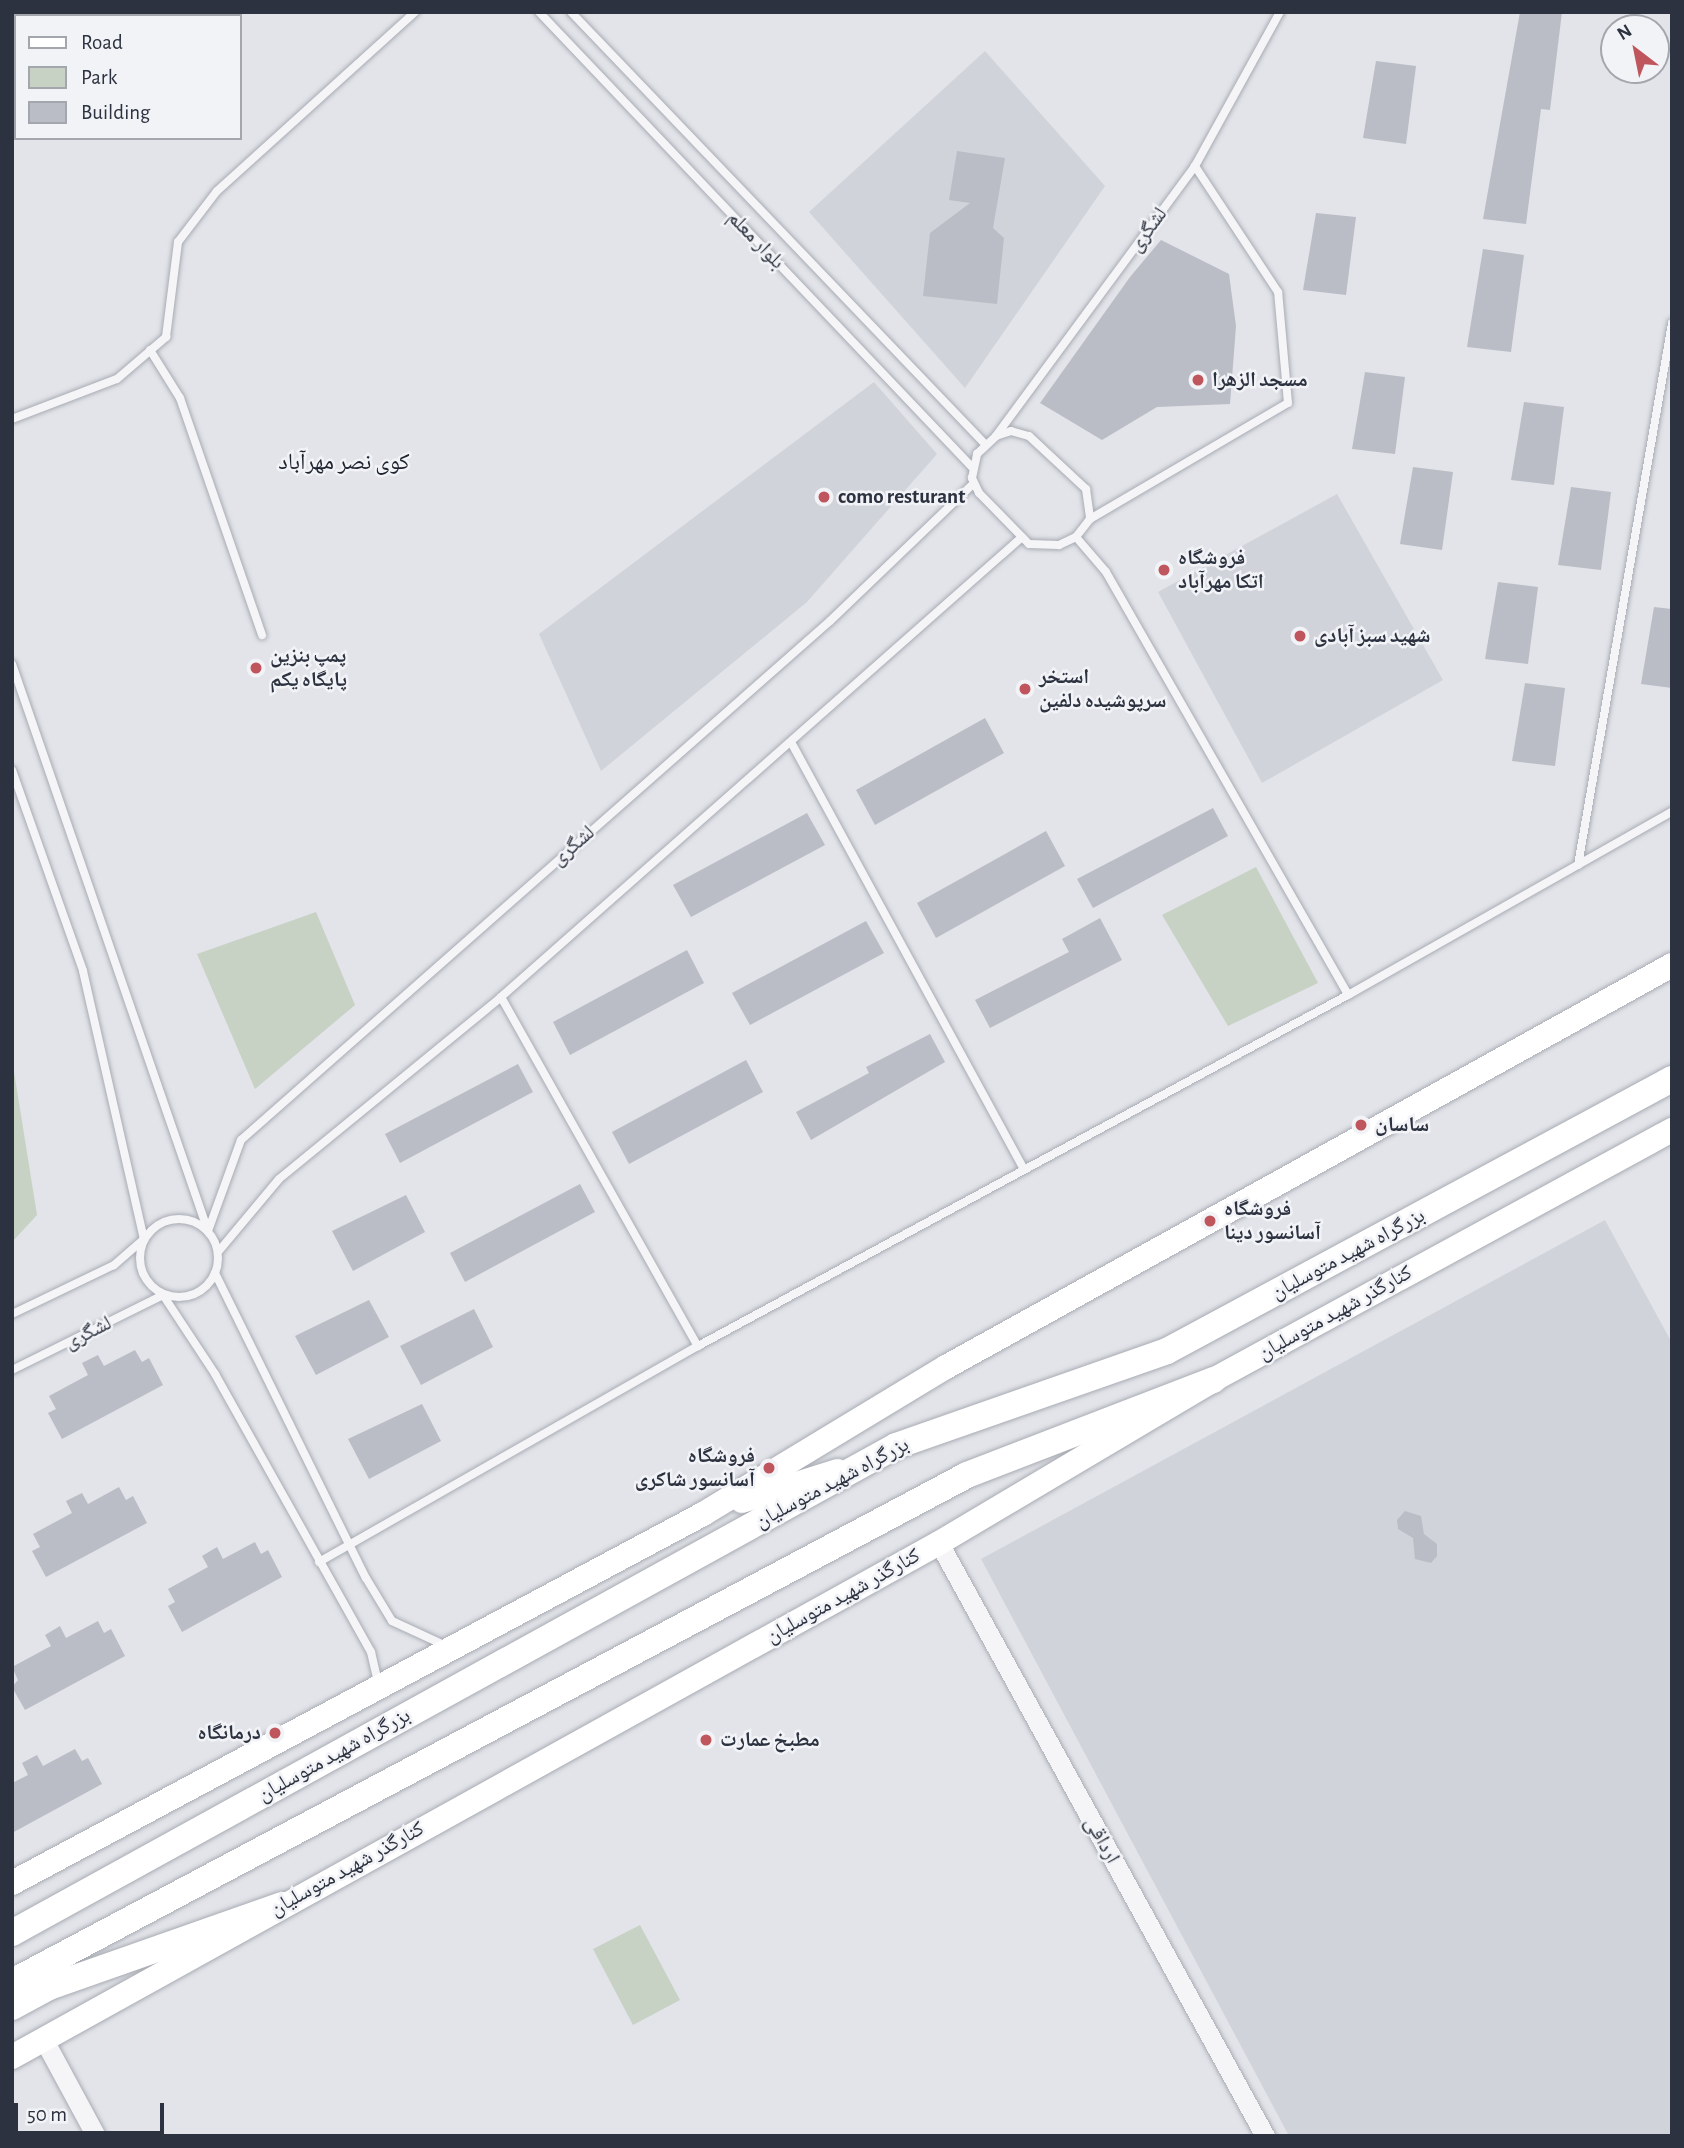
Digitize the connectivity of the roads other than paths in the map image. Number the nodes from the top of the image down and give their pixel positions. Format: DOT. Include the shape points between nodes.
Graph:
graph roads {
  1 [pos="415,12"];
  2 [pos="539,12"];
  3 [pos="571,12"];
  4 [pos="1280,12"];
  5 [pos="1195,166"];
  6 [pos="1672,323"];
  7 [pos="150,350"];
  8 [pos="12,419"];
  9 [pos="996,436"];
  10 [pos="985,444"];
  11 [pos="972,467"];
  12 [pos="974,483"];
  13 [pos="1090,519"];
  14 [pos="1022,537"];
  15 [pos="1076,537"];
  16 [pos="262,635"];
  17 [pos="12,664"];
  18 [pos="790,742"];
  19 [pos="12,769"];
  20 [pos="1672,812"];
  21 [pos="1578,865"];
  22 [pos="1672,965"];
  23 [pos="1348,995"];
  24 [pos="501,997"];
  25 [pos="1672,1079"];
  26 [pos="1672,1130"];
  27 [pos="1024,1170"];
  28 [pos="208,1231"];
  29 [pos="144,1239"];
  30 [pos="218,1252"];
  31 [pos="215,1273"];
  32 [pos="163,1295"];
  33 [pos="12,1314"];
  34 [pos="698,1346"];
  35 [pos="12,1370"];
  36 [pos="1213,1380"];
  37 [pos="871,1460"];
  38 [pos="703,1514"];
  39 [pos="939,1543"];
  40 [pos="351,1544"];
  41 [pos="319,1562"];
  42 [pos="449,1647"];
  43 [pos="378,1685"];
  44 [pos="12,1882"];
  45 [pos="282,1905"];
  46 [pos="12,1933"];
  47 [pos="12,1982"];
  48 [pos="12,2007"];
  49 [pos="44,2040"];
  50 [pos="12,2057"];
  51 [pos="96,2136"];
  52 [pos="1265,2136"];
  1 -- 7 [label="lane" via="217,191 178,242 166,337"];
  2 -- 11 [label="lane, بلوار معلم"];
  3 -- 10 [label="lane, بلوار معلم"];
  4 -- 5 [label="lane, لشگری"];
  5 -- 9 [label="lane, لشگری"];
  5 -- 13 [label="lane" via="1278,292 1288,404"];
  6 -- 21 [label="lane"];
  7 -- 8 [label="lane" via="117,379"];
  7 -- 16 [label="lane" via="180,398"];
  9 -- 10 [label="lane"];
  9 -- 13 [label="lane" via="1011,431 1029,436 1086,489"];
  10 -- 11 [label="lane"];
  11 -- 12 [label="lane"];
  12 -- 14 [label="lane"];
  12 -- 28 [label="lane, لشگری" via="830,621 241,1140"];
  13 -- 15 [label="lane"];
  14 -- 15 [label="lane" via="1039,548"];
  14 -- 18 [label="lane"];
  15 -- 23 [label="lane" via="1106,572"];
  17 -- 28 [label="lane"];
  18 -- 24 [label="lane"];
  18 -- 27 [label="lane"];
  19 -- 29 [label="lane" via="83,971"];
  20 -- 21 [label="lane"];
  21 -- 23 [label="lane"];
  22 -- 38 [label="main road" via="946,1367"];
  23 -- 27 [label="lane"];
  24 -- 30 [label="lane" via="279,1179"];
  24 -- 34 [label="lane"];
  25 -- 37 [label="highway, بزرگراه شهید متوسلیان" via="1167,1351 896,1446"];
  26 -- 36 [label="main road, کنارگذر شهید متوسلیان"];
  27 -- 34 [label="lane"];
  28 -- 29 [label="lane" via="174,1219"];
  28 -- 30 [label="lane"];
  29 -- 32 [label="lane" via="139,1265 152,1287"];
  29 -- 33 [label="lane" via="114,1265"];
  30 -- 31 [label="lane"];
  31 -- 32 [label="lane" via="199,1292 175,1298"];
  31 -- 40 [label="lane"];
  32 -- 35 [label="lane, لشگری"];
  32 -- 41 [label="lane" via="215,1374"];
  34 -- 40 [label="lane"];
  36 -- 39 [label="main road, کنارگذر شهید متوسلیان"];
  36 -- 47 [label="highway" via="967,1475"];
  37 -- 38 [label="main road"];
  37 -- 46 [label="highway, بزرگراه شهید متوسلیان"];
  38 -- 42 [label="main road"];
  39 -- 45 [label="main road, کنارگذر شهید متوسلیان"];
  39 -- 52 [label="street, ارداقی"];
  40 -- 41 [label="lane"];
  40 -- 42 [label="lane" via="392,1620"];
  41 -- 43 [label="lane" via="371,1652"];
  42 -- 43 [label="main road"];
  43 -- 44 [label="main road"];
  45 -- 48 [label="highway" via="49,1987"];
  45 -- 49 [label="main road, کنارگذر شهید متوسلیان"];
  49 -- 50 [label="main road, کنارگذر شهید متوسلیان"];
  49 -- 51 [label="street"];
}
